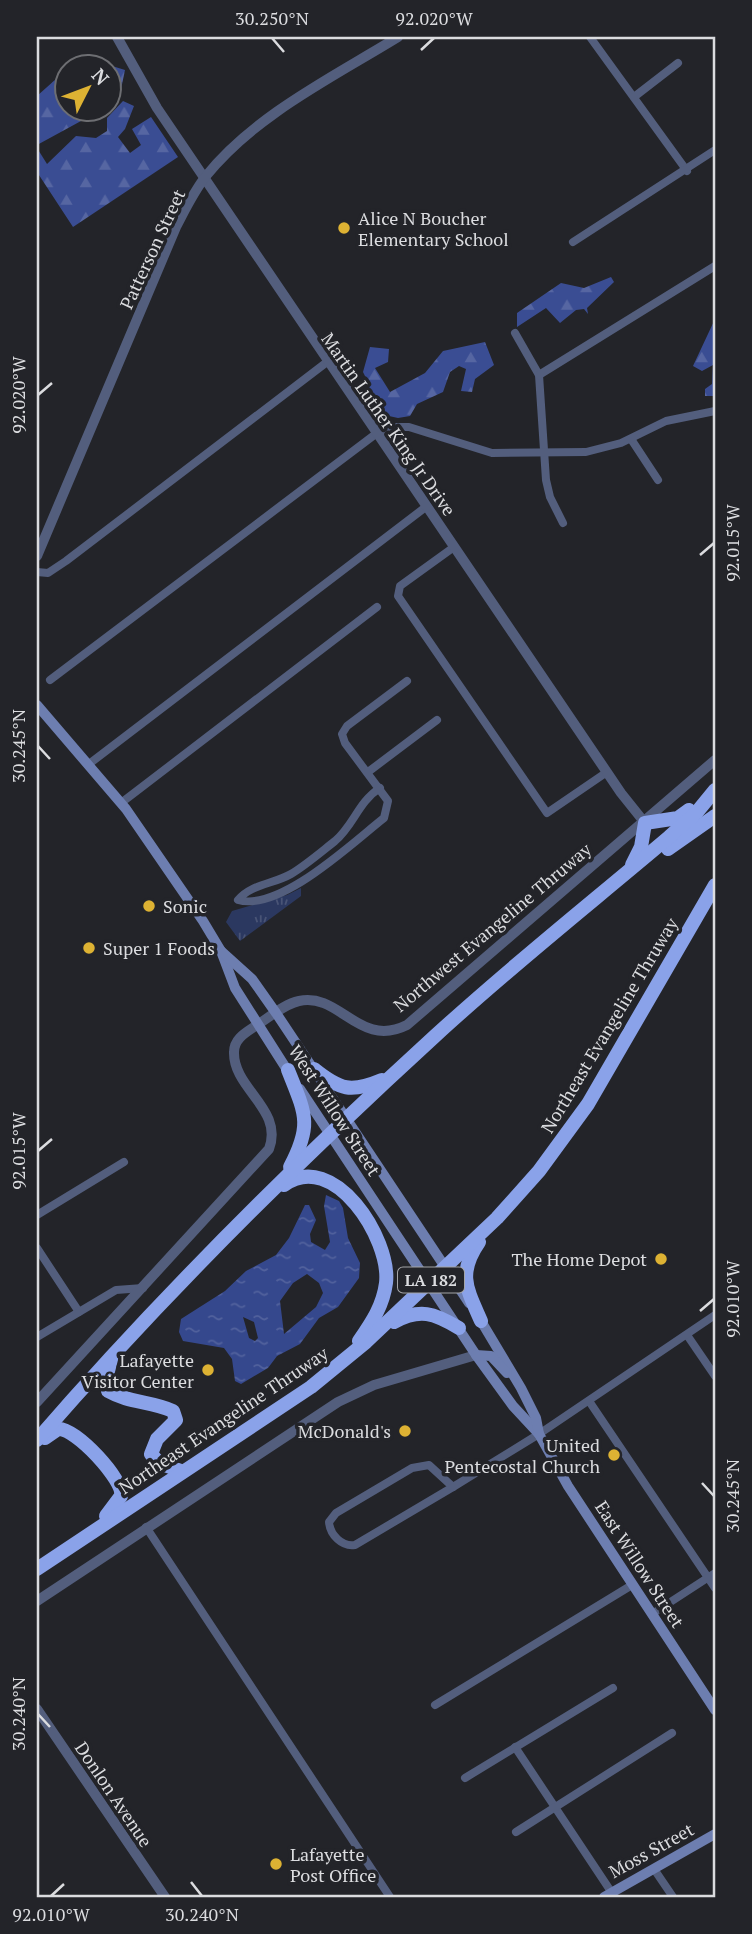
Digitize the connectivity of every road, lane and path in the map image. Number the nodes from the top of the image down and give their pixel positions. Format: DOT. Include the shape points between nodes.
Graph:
graph roads {
  1 [pos="117,37"];
  2 [pos="398,37"];
  3 [pos="590,37"];
  4 [pos="678,64"];
  5 [pos="635,97"];
  6 [pos="715,150"];
  7 [pos="687,170"];
  8 [pos="204,178"];
  9 [pos="573,242"];
  10 [pos="715,266"];
  11 [pos="515,333"];
  12 [pos="327,362"];
  13 [pos="539,375"];
  14 [pos="715,411"];
  15 [pos="377,433"];
  16 [pos="631,439"];
  17 [pos="544,454"];
  18 [pos="658,480"];
  19 [pos="427,506"];
  20 [pos="564,523"];
  21 [pos="454,547"];
  22 [pos="37,556"];
  23 [pos="37,572"];
  24 [pos="377,607"];
  25 [pos="50,680"];
  26 [pos="407,681"];
  27 [pos="37,705"];
  28 [pos="41,716"];
  29 [pos="437,720"];
  30 [pos="715,760"];
  31 [pos="89,764"];
  32 [pos="368,772"];
  33 [pos="607,772"];
  34 [pos="380,788"];
  35 [pos="713,792"];
  36 [pos="121,803"];
  37 [pos="715,816"];
  38 [pos="645,822"];
  39 [pos="333,843"];
  40 [pos="340,851"];
  41 [pos="629,872"];
  42 [pos="280,878"];
  43 [pos="715,885"];
  44 [pos="285,891"];
  45 [pos="571,920"];
  46 [pos="222,951"];
  47 [pos="276,1013"];
  48 [pos="257,1025"];
  49 [pos="314,1069"];
  50 [pos="288,1070"];
  51 [pos="393,1075"];
  52 [pos="347,1119"];
  53 [pos="330,1135"];
  54 [pos="124,1163"];
  55 [pos="284,1179"];
  56 [pos="264,1199"];
  57 [pos="37,1215"];
  58 [pos="493,1221"];
  59 [pos="37,1248"];
  60 [pos="446,1267"];
  61 [pos="428,1283"];
  62 [pos="144,1288"];
  63 [pos="79,1312"];
  64 [pos="715,1315"];
  65 [pos="481,1321"];
  66 [pos="458,1328"];
  67 [pos="377,1331"];
  68 [pos="687,1335"];
  69 [pos="37,1337"];
  70 [pos="476,1355"];
  71 [pos="111,1358"];
  72 [pos="346,1360"];
  73 [pos="715,1376"];
  74 [pos="521,1388"];
  75 [pos="589,1401"];
  76 [pos="37,1402"];
  77 [pos="539,1434"];
  78 [pos="37,1442"];
  79 [pos="181,1471"];
  80 [pos="453,1487"];
  81 [pos="146,1527"];
  82 [pos="97,1528"];
  83 [pos="37,1569"];
  84 [pos="712,1575"];
  85 [pos="632,1585"];
  86 [pos="715,1588"];
  87 [pos="37,1601"];
  88 [pos="652,1614"];
  89 [pos="612,1688"];
  90 [pos="435,1705"];
  91 [pos="37,1709"];
  92 [pos="715,1710"];
  93 [pos="672,1732"];
  94 [pos="515,1747"];
  95 [pos="466,1778"];
  96 [pos="554,1807"];
  97 [pos="516,1832"];
  98 [pos="715,1834"];
  99 [pos="654,1869"];
  100 [pos="608,1895"];
  101 [pos="165,1897"];
  102 [pos="390,1897"];
  103 [pos="673,1897"];
  1 -- 8 [label="street, Martin Luther King Jr Drive" via="139,81"];
  2 -- 8 [label="street, Patterson Street" via="270,118"];
  3 -- 5 [label="street"];
  4 -- 5 [label="street"];
  5 -- 7 [label="street"];
  6 -- 7 [label="street"];
  7 -- 9 [label="street"];
  8 -- 12 [label="street, Martin Luther King Jr Drive"];
  8 -- 22 [label="street, Patterson Street" via="176,227"];
  10 -- 13 [label="street"];
  11 -- 13 [label="street"];
  12 -- 15 [label="street, Martin Luther King Jr Drive"];
  12 -- 23 [label="street" via="51,572"];
  13 -- 17 [label="street"];
  14 -- 16 [label="street" via="666,421"];
  15 -- 17 [label="street" via="408,427 482,451"];
  15 -- 19 [label="street, Martin Luther King Jr Drive"];
  15 -- 25 [label="street"];
  16 -- 17 [label="street" via="586,452"];
  16 -- 18 [label="street"];
  17 -- 20 [label="street" via="550,497"];
  19 -- 21 [label="street, Martin Luther King Jr Drive"];
  19 -- 31 [label="street"];
  21 -- 33 [label="street, Martin Luther King Jr Drive"];
  21 -- 33 [label="street" via="398,588 398,596 547,813"];
  24 -- 36 [label="street"];
  26 -- 32 [label="street" via="344,730 345,743"];
  27 -- 28 [label="main road, West Willow Street"];
  28 -- 31 [label="main road, West Willow Street"];
  29 -- 32 [label="street"];
  30 -- 38 [label="street, Northwest Evangeline Thruway"];
  31 -- 36 [label="main road, West Willow Street"];
  32 -- 34 [label="street"];
  33 -- 38 [label="street, Martin Luther King Jr Drive"];
  34 -- 39 [label="street" via="365,799 351,825"];
  34 -- 40 [label="street" via="388,801 384,818"];
  35 -- 38 [label="highway" via="678,818"];
  35 -- 41 [label="highway"];
  36 -- 46 [label="main road, West Willow Street"];
  37 -- 45 [label="highway"];
  38 -- 41 [label="highway" via="641,847"];
  38 -- 47 [label="street, Northwest Evangeline Thruway" via="407,1026 388,1033 374,1031 306,1000"];
  39 -- 40 [label="street"];
  39 -- 42 [label="street"];
  40 -- 44 [label="street"];
  41 -- 45 [label="highway"];
  42 -- 44 [label="street"];
  42 -- 44 [label="street" via="245,891 238,900 248,903"];
  43 -- 58 [label="highway, Northeast Evangeline Thruway / LA 182" via="588,1104 539,1171"];
  45 -- 51 [label="highway"];
  46 -- 47 [label="main road, West Willow Street" via="252,979"];
  46 -- 48 [label="main road, West Willow Street" via="235,988"];
  47 -- 48 [label="street, Northwest Evangeline Thruway"];
  47 -- 49 [label="main road, West Willow Street"];
  48 -- 50 [label="main road, West Willow Street"];
  48 -- 62 [label="street, Northwest Evangeline Thruway" via="238,1039 234,1052 238,1069 271,1122 269,1149"];
  49 -- 51 [label="highway" via="344,1088 362,1089"];
  49 -- 52 [label="main road, West Willow Street"];
  50 -- 53 [label="main road, West Willow Street"];
  50 -- 55 [label="highway" via="305,1114 301,1148"];
  51 -- 52 [label="highway"];
  52 -- 53 [label="highway"];
  52 -- 60 [label="main road, West Willow Street"];
  53 -- 55 [label="highway"];
  53 -- 61 [label="main road, West Willow Street"];
  54 -- 57 [label="street"];
  55 -- 56 [label="highway"];
  56 -- 71 [label="highway"];
  56 -- 72 [label="highway" via="290,1180 325,1178 344,1191 377,1240 386,1275 379,1312"];
  58 -- 60 [label="highway, Northeast Evangeline Thruway / LA 182"];
  58 -- 65 [label="highway" via="465,1268 465,1285"];
  59 -- 63 [label="street"];
  60 -- 61 [label="highway, Northeast Evangeline Thruway / LA 182"];
  60 -- 65 [label="main road, East Willow Street"];
  61 -- 66 [label="main road, East Willow Street"];
  61 -- 67 [label="highway, Northeast Evangeline Thruway / LA 182"];
  62 -- 63 [label="street" via="116,1290"];
  62 -- 76 [label="street, Northwest Evangeline Thruway"];
  63 -- 69 [label="street"];
  64 -- 68 [label="street"];
  65 -- 74 [label="main road, East Willow Street"];
  66 -- 67 [label="highway" via="427,1312 411,1313"];
  66 -- 70 [label="main road, East Willow Street"];
  67 -- 72 [label="highway, Northeast Evangeline Thruway / LA 182"];
  68 -- 73 [label="street"];
  68 -- 75 [label="street"];
  70 -- 74 [label="main road" via="491,1356"];
  70 -- 77 [label="main road, East Willow Street"];
  70 -- 81 [label="street" via="374,1385 338,1402"];
  71 -- 78 [label="highway"];
  71 -- 79 [label="highway" via="108,1391 125,1401 155,1403 173,1411 176,1420 157,1439 151,1454 159,1463"];
  72 -- 79 [label="highway, Northeast Evangeline Thruway / LA 182"];
  74 -- 77 [label="main road, East Willow Street"];
  75 -- 77 [label="street"];
  75 -- 84 [label="street"];
  77 -- 80 [label="street"];
  77 -- 85 [label="main road, East Willow Street"];
  78 -- 82 [label="highway" via="66,1428 120,1483 121,1496"];
  79 -- 82 [label="highway, Northeast Evangeline Thruway / LA 182"];
  80 -- 80 [label="street" via="355,1545 344,1544 329,1528 336,1513 416,1466 429,1465"];
  81 -- 87 [label="street"];
  81 -- 102 [label="street"];
  82 -- 83 [label="highway, Northeast Evangeline Thruway / LA 182"];
  84 -- 86 [label="street"];
  84 -- 88 [label="street"];
  85 -- 88 [label="main road, East Willow Street"];
  85 -- 90 [label="street"];
  88 -- 92 [label="main road, East Willow Street"];
  89 -- 94 [label="street"];
  91 -- 101 [label="street, Donlon Avenue"];
  93 -- 96 [label="street"];
  94 -- 95 [label="street"];
  94 -- 96 [label="street"];
  96 -- 97 [label="street"];
  96 -- 100 [label="street"];
  98 -- 99 [label="main road, Moss Street"];
  99 -- 100 [label="main road, Moss Street"];
  99 -- 103 [label="street"];
}
